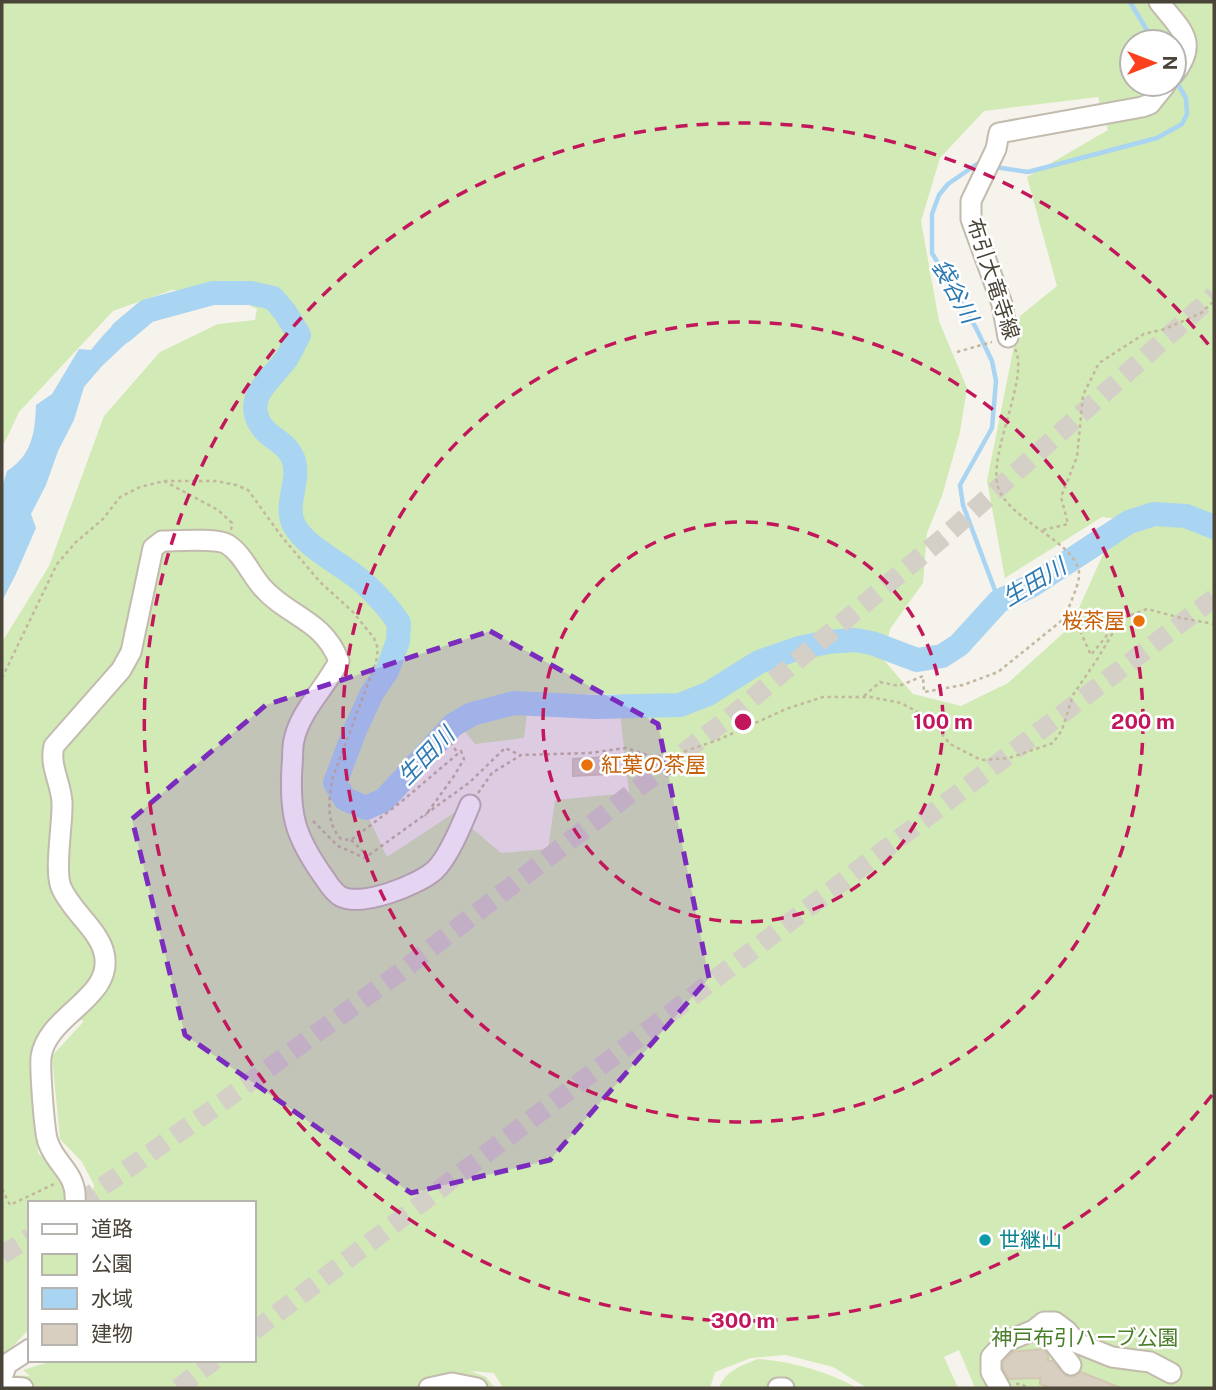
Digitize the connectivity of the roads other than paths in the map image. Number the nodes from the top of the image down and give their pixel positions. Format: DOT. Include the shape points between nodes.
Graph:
graph roads {
  1 [pos="1160,2"];
  2 [pos="1180,28"];
  3 [pos="1155,98"];
  4 [pos="1006,337"];
  5 [pos="470,805"];
  6 [pos="75,1201"];
  7 [pos="1034,1330"];
  8 [pos="28,1350"];
  9 [pos="1071,1365"];
  10 [pos="1171,1373"];
  11 [pos="2,1377"];
  12 [pos="2,1386"];
  13 [pos="23,1388"];
  14 [pos="429,1388"];
  15 [pos="477,1388"];
  16 [pos="778,1388"];
  17 [pos="784,1388"];
  18 [pos="1000,1388"];
  1 -- 2 [label="street, 布引大竜寺線"];
  3 -- 4 [label="street, 布引大竜寺線" via="1142,107 999,133 971,201 971,219 1002,304"];
  5 -- 6 [label="street" via="436,870 371,899 342,898 313,861 295,825 290,800 294,739 339,661 332,643 262,588 224,542 162,541 153,548 131,652 121,670 54,746 52,756 62,800 59,883 104,953 99,986 60,1022 41,1057 47,1139 71,1175"];
  7 -- 9 [label="street" via="1051,1339"];
  7 -- 10 [label="street" via="1044,1322 1055,1322 1077,1343 1112,1357 1150,1362"];
  7 -- 18 [label="street" via="1005,1342 991,1357 990,1373"];
  8 -- 11 [label="street" via="7,1364"];
  12 -- 13 [label="street"];
  14 -- 15 [label="street" via="452,1383"];
  16 -- 17 [label="street"];
}
